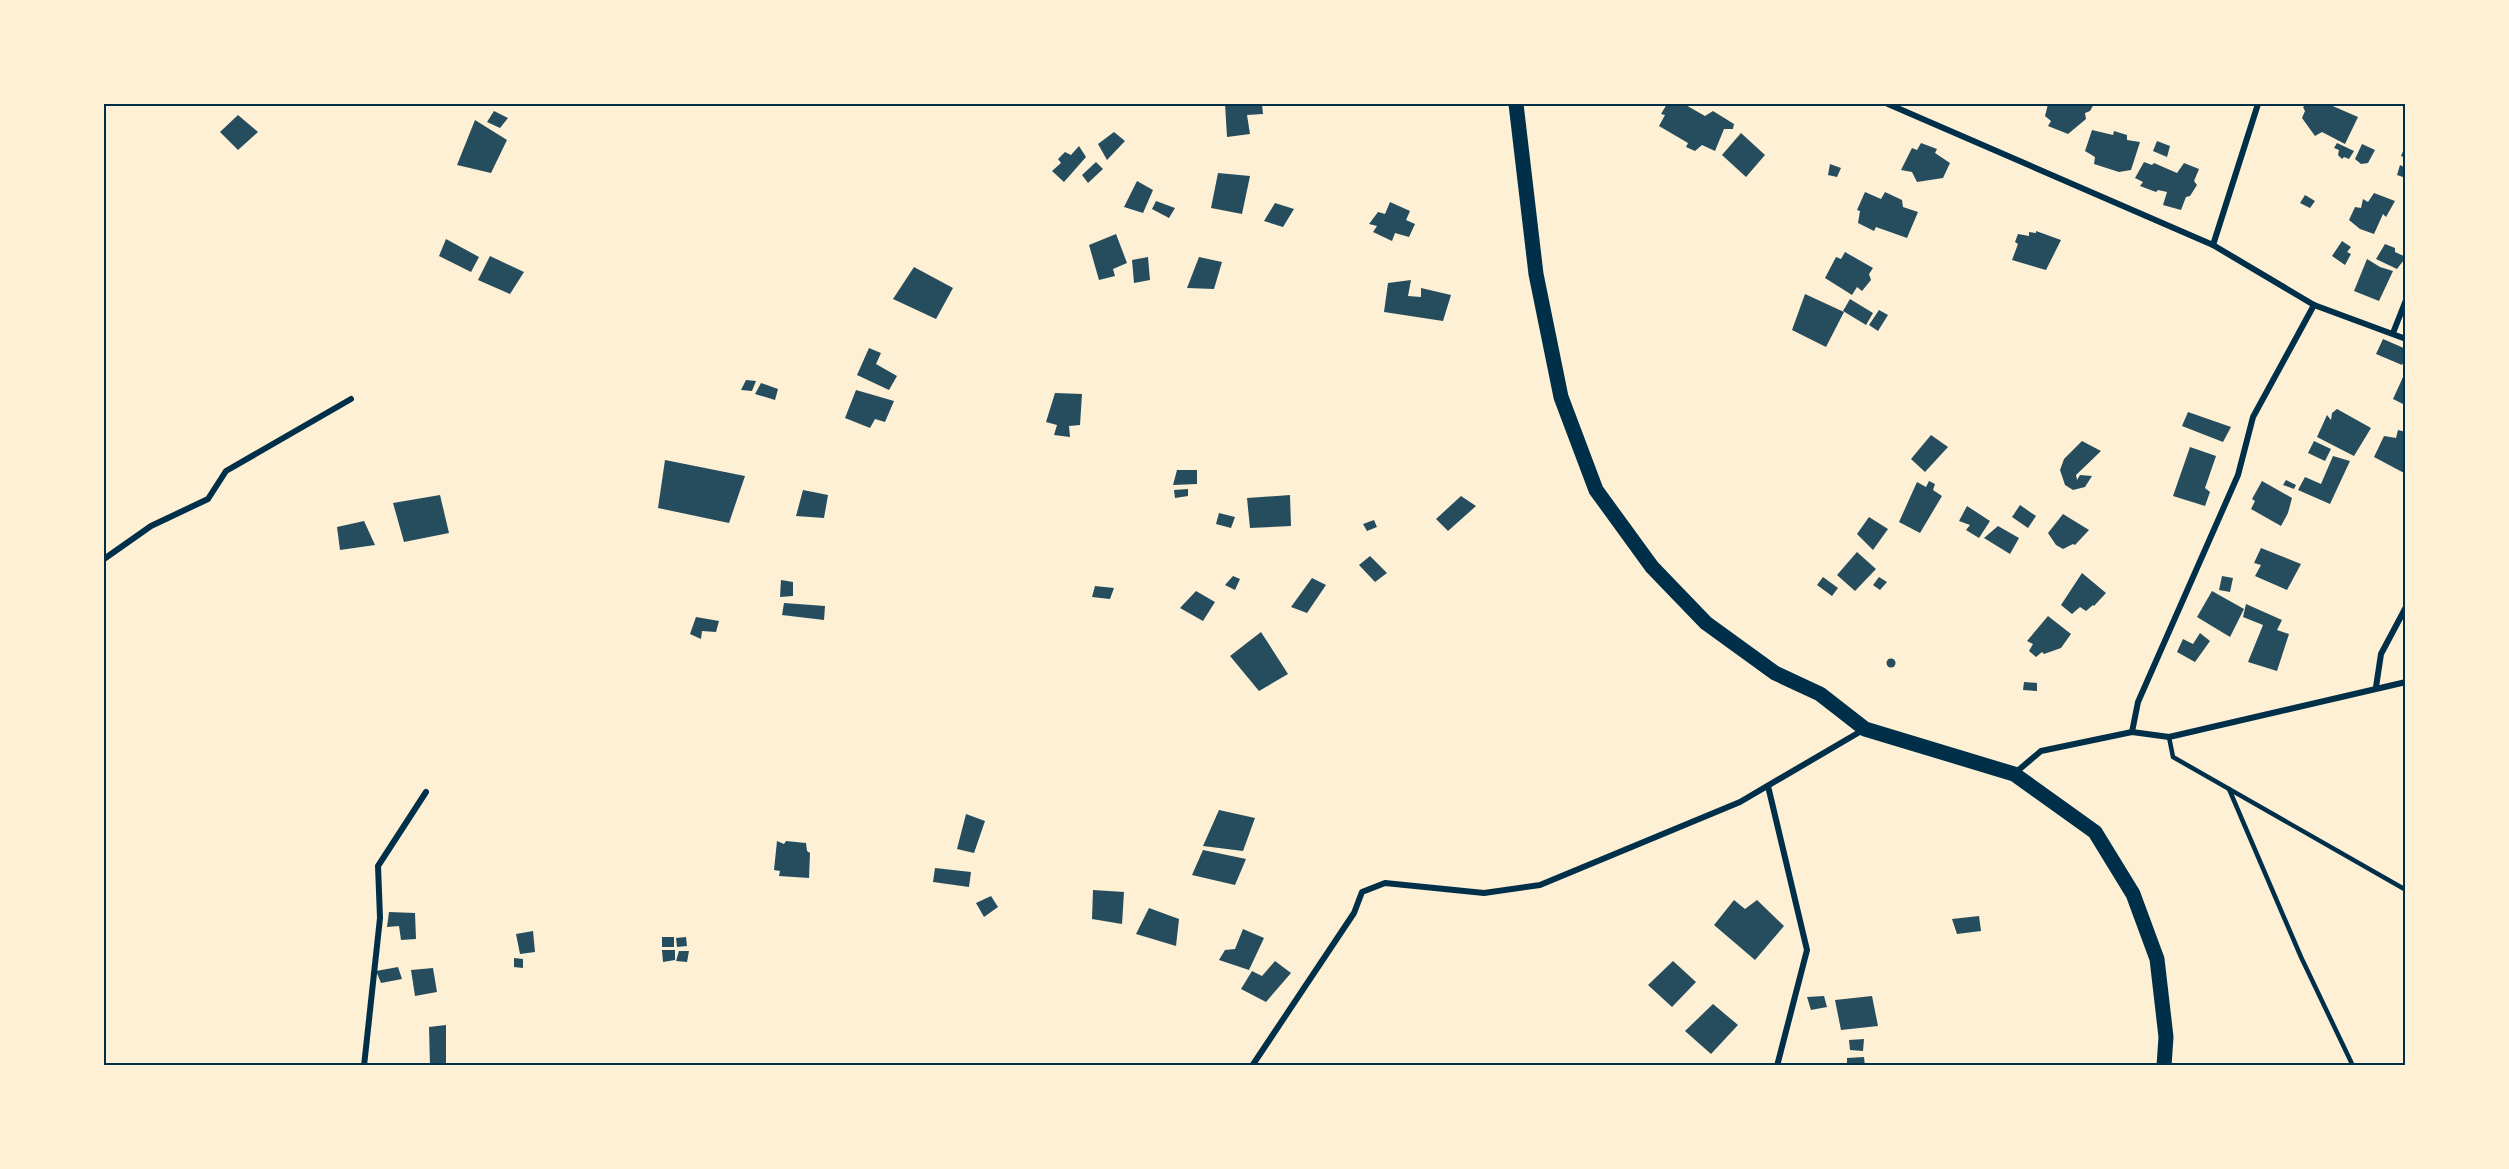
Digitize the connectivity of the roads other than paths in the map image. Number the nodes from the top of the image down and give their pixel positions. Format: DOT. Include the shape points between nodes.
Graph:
graph roads {
  1 [pos="1516,104"];
  2 [pos="1888,104"];
  3 [pos="2258,104"];
  4 [pos="2213,245"];
  5 [pos="2406,300"];
  6 [pos="2314,305"];
  7 [pos="2393,333"];
  8 [pos="2406,339"];
  9 [pos="351,399"];
  10 [pos="104,559"];
  11 [pos="2406,607"];
  12 [pos="2406,682"];
  13 [pos="2376,687"];
  14 [pos="1864,729"];
  15 [pos="2132,732"];
  16 [pos="2169,737"];
  17 [pos="2014,774"];
  18 [pos="1768,786"];
  19 [pos="2229,789"];
  20 [pos="426,792"];
  21 [pos="2406,890"];
  22 [pos="364,1065"];
  23 [pos="1252,1065"];
  24 [pos="1777,1065"];
  25 [pos="2164,1065"];
  26 [pos="2353,1065"];
  1 -- 14 [label="highway" via="1536,274 1556,374 1596,490 1653,567 1706,623 1775,673 1820,694"];
  2 -- 4 [label="street"];
  3 -- 4 [label="street"];
  4 -- 6 [label="street"];
  5 -- 7 [label="street"];
  6 -- 7 [label="street"];
  6 -- 15 [label="street" via="2253,417 2238,475 2138,702"];
  7 -- 8 [label="street"];
  9 -- 10 [label="street" via="226,471 208,499 151,526"];
  11 -- 13 [label="street" via="2381,654"];
  12 -- 13 [label="street"];
  13 -- 16 [label="street"];
  14 -- 17 [label="highway"];
  14 -- 18 [label="street"];
  15 -- 16 [label="street"];
  15 -- 17 [label="street" via="2042,751"];
  16 -- 19 [label="lane" via="2173,757"];
  17 -- 25 [label="highway" via="2095,832 2133,894 2157,959 2166,1037"];
  18 -- 23 [label="street" via="1740,802 1540,885 1484,893 1385,883 1362,892 1354,913"];
  18 -- 24 [label="street" via="1807,950"];
  19 -- 21 [label="lane"];
  19 -- 26 [label="lane" via="2301,957"];
  20 -- 22 [label="street" via="378,866 380,918"];
}
